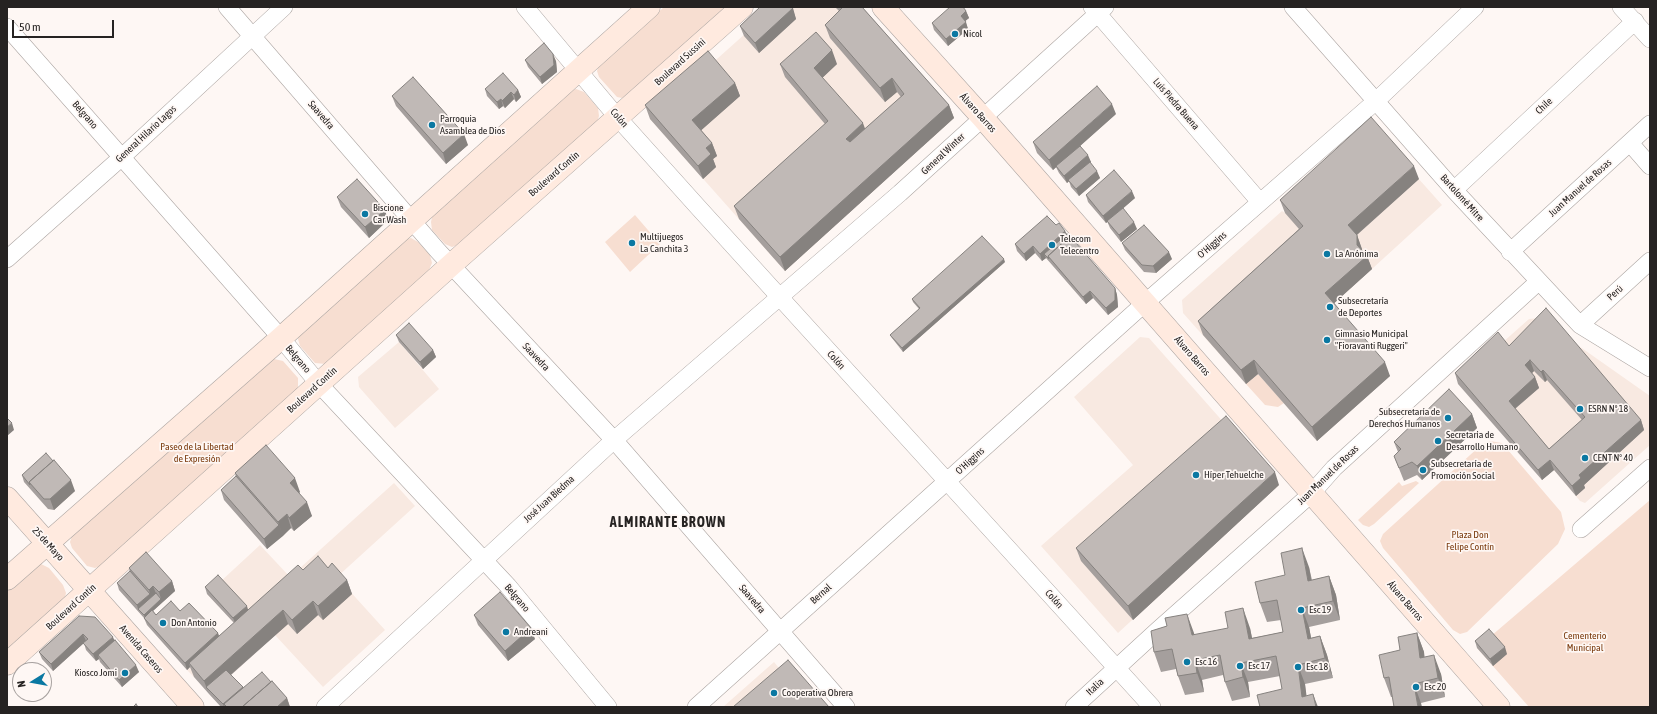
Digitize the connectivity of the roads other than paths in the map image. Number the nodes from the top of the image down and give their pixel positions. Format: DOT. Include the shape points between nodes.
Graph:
graph roads {
  1 [pos="227,7"];
  2 [pos="284,7"];
  3 [pos="525,7"];
  4 [pos="649,7"];
  5 [pos="742,7"];
  6 [pos="883,7"];
  7 [pos="1293,7"];
  8 [pos="1475,7"];
  9 [pos="1621,7"];
  10 [pos="1098,9"];
  11 [pos="1635,21"];
  12 [pos="7,27"];
  13 [pos="253,36"];
  14 [pos="1650,38"];
  15 [pos="578,70"];
  16 [pos="1376,101"];
  17 [pos="982,117"];
  18 [pos="618,118"];
  19 [pos="1650,124"];
  20 [pos="1630,143"];
  21 [pos="122,157"];
  22 [pos="1650,166"];
  23 [pos="1454,190"];
  24 [pos="1260,202"];
  25 [pos="413,220"];
  26 [pos="1510,252"];
  27 [pos="7,259"];
  28 [pos="1650,261"];
  29 [pos="451,265"];
  30 [pos="1538,282"];
  31 [pos="779,298"];
  32 [pos="1145,303"];
  33 [pos="1580,325"];
  34 [pos="281,338"];
  35 [pos="1650,368"];
  36 [pos="319,384"];
  37 [pos="614,440"];
  38 [pos="1650,468"];
  39 [pos="947,482"];
  40 [pos="1311,494"];
  41 [pos="7,498"];
  42 [pos="1582,529"];
  43 [pos="47,543"];
  44 [pos="483,559"];
  45 [pos="7,579"];
  46 [pos="90,591"];
  47 [pos="780,631"];
  48 [pos="7,664"];
  49 [pos="1113,671"];
  50 [pos="193,707"];
  51 [pos="325,707"];
  52 [pos="608,707"];
  53 [pos="696,707"];
  54 [pos="846,707"];
  55 [pos="1074,707"];
  56 [pos="1139,707"];
  57 [pos="1152,707"];
  58 [pos="1499,707"];
  1 -- 13 [label="street, Saavedra"];
  2 -- 13 [label="street, General Hilario Lagos"];
  3 -- 15 [label="street, Colón"];
  4 -- 15 [label="main road"];
  5 -- 18 [label="main road, Boulevard Sussini"];
  6 -- 17 [label="main road, Álvaro Barros"];
  7 -- 16 [label="street, Bartolomé Mitre"];
  8 -- 16 [label="street, O'Higgins"];
  9 -- 11 [label="street"];
  10 -- 17 [label="street, General Winter"];
  10 -- 24 [label="street, Luis Piedra Buena"];
  11 -- 14 [label="street"];
  11 -- 23 [label="street, Chile"];
  12 -- 21 [label="street, Belgrano"];
  13 -- 21 [label="street, General Hilario Lagos"];
  13 -- 25 [label="street, Saavedra"];
  15 -- 18 [label="street, Colón"];
  15 -- 25 [label="main road"];
  16 -- 23 [label="street, Bartolomé Mitre"];
  16 -- 24 [label="street, O'Higgins"];
  17 -- 31 [label="street, General Winter" via="900,193"];
  17 -- 32 [label="main road, Álvaro Barros"];
  18 -- 29 [label="main road, Boulevard Contín"];
  18 -- 31 [label="street, Colón"];
  19 -- 20 [label="street, Juan Manuel de Rosas"];
  20 -- 22 [label="street"];
  20 -- 26 [label="street, Juan Manuel de Rosas"];
  21 -- 27 [label="street, General Hilario Lagos"];
  21 -- 34 [label="street, Belgrano"];
  23 -- 26 [label="street, Bartolomé Mitre"];
  24 -- 32 [label="street, O'Higgins"];
  25 -- 29 [label="street, Saavedra"];
  25 -- 34 [label="main road"];
  26 -- 30 [label="street, Bartolomé Mitre"];
  28 -- 33 [label="street, Perú"];
  29 -- 36 [label="main road, Boulevard Contín"];
  29 -- 37 [label="street, Saavedra"];
  30 -- 33 [label="street, Bartolomé Mitre"];
  30 -- 40 [label="street, Juan Manuel de Rosas" via="1334,468"];
  31 -- 37 [label="street, José Juan Biedma"];
  31 -- 39 [label="street, Colón"];
  32 -- 39 [label="street, O'Higgins"];
  32 -- 40 [label="main road, Álvaro Barros"];
  33 -- 35 [label="street, Bartolomé Mitre"];
  34 -- 36 [label="street, Belgrano"];
  34 -- 43 [label="main road"];
  36 -- 44 [label="street, Belgrano"];
  36 -- 46 [label="main road, Boulevard Contín"];
  37 -- 44 [label="street, José Juan Biedma"];
  37 -- 47 [label="street, Saavedra"];
  38 -- 42 [label="street"];
  39 -- 47 [label="street, Bernal"];
  39 -- 49 [label="street, Colón"];
  40 -- 49 [label="street, Juan Manuel de Rosas"];
  40 -- 58 [label="main road, Álvaro Barros"];
  41 -- 43 [label="main road, 25 de Mayo"];
  43 -- 45 [label="main road"];
  43 -- 46 [label="main road, 25 de Mayo"];
  44 -- 51 [label="street, José Juan Biedma"];
  44 -- 52 [label="street, Belgrano"];
  46 -- 48 [label="main road, Boulevard Contín"];
  46 -- 50 [label="main road, Avenida Caseros"];
  47 -- 53 [label="street, Bernal"];
  47 -- 54 [label="street, Saavedra"];
  49 -- 55 [label="street, Italia"];
  49 -- 56 [label="street, Colón"];
  49 -- 57 [label="street, Colón"];
}
